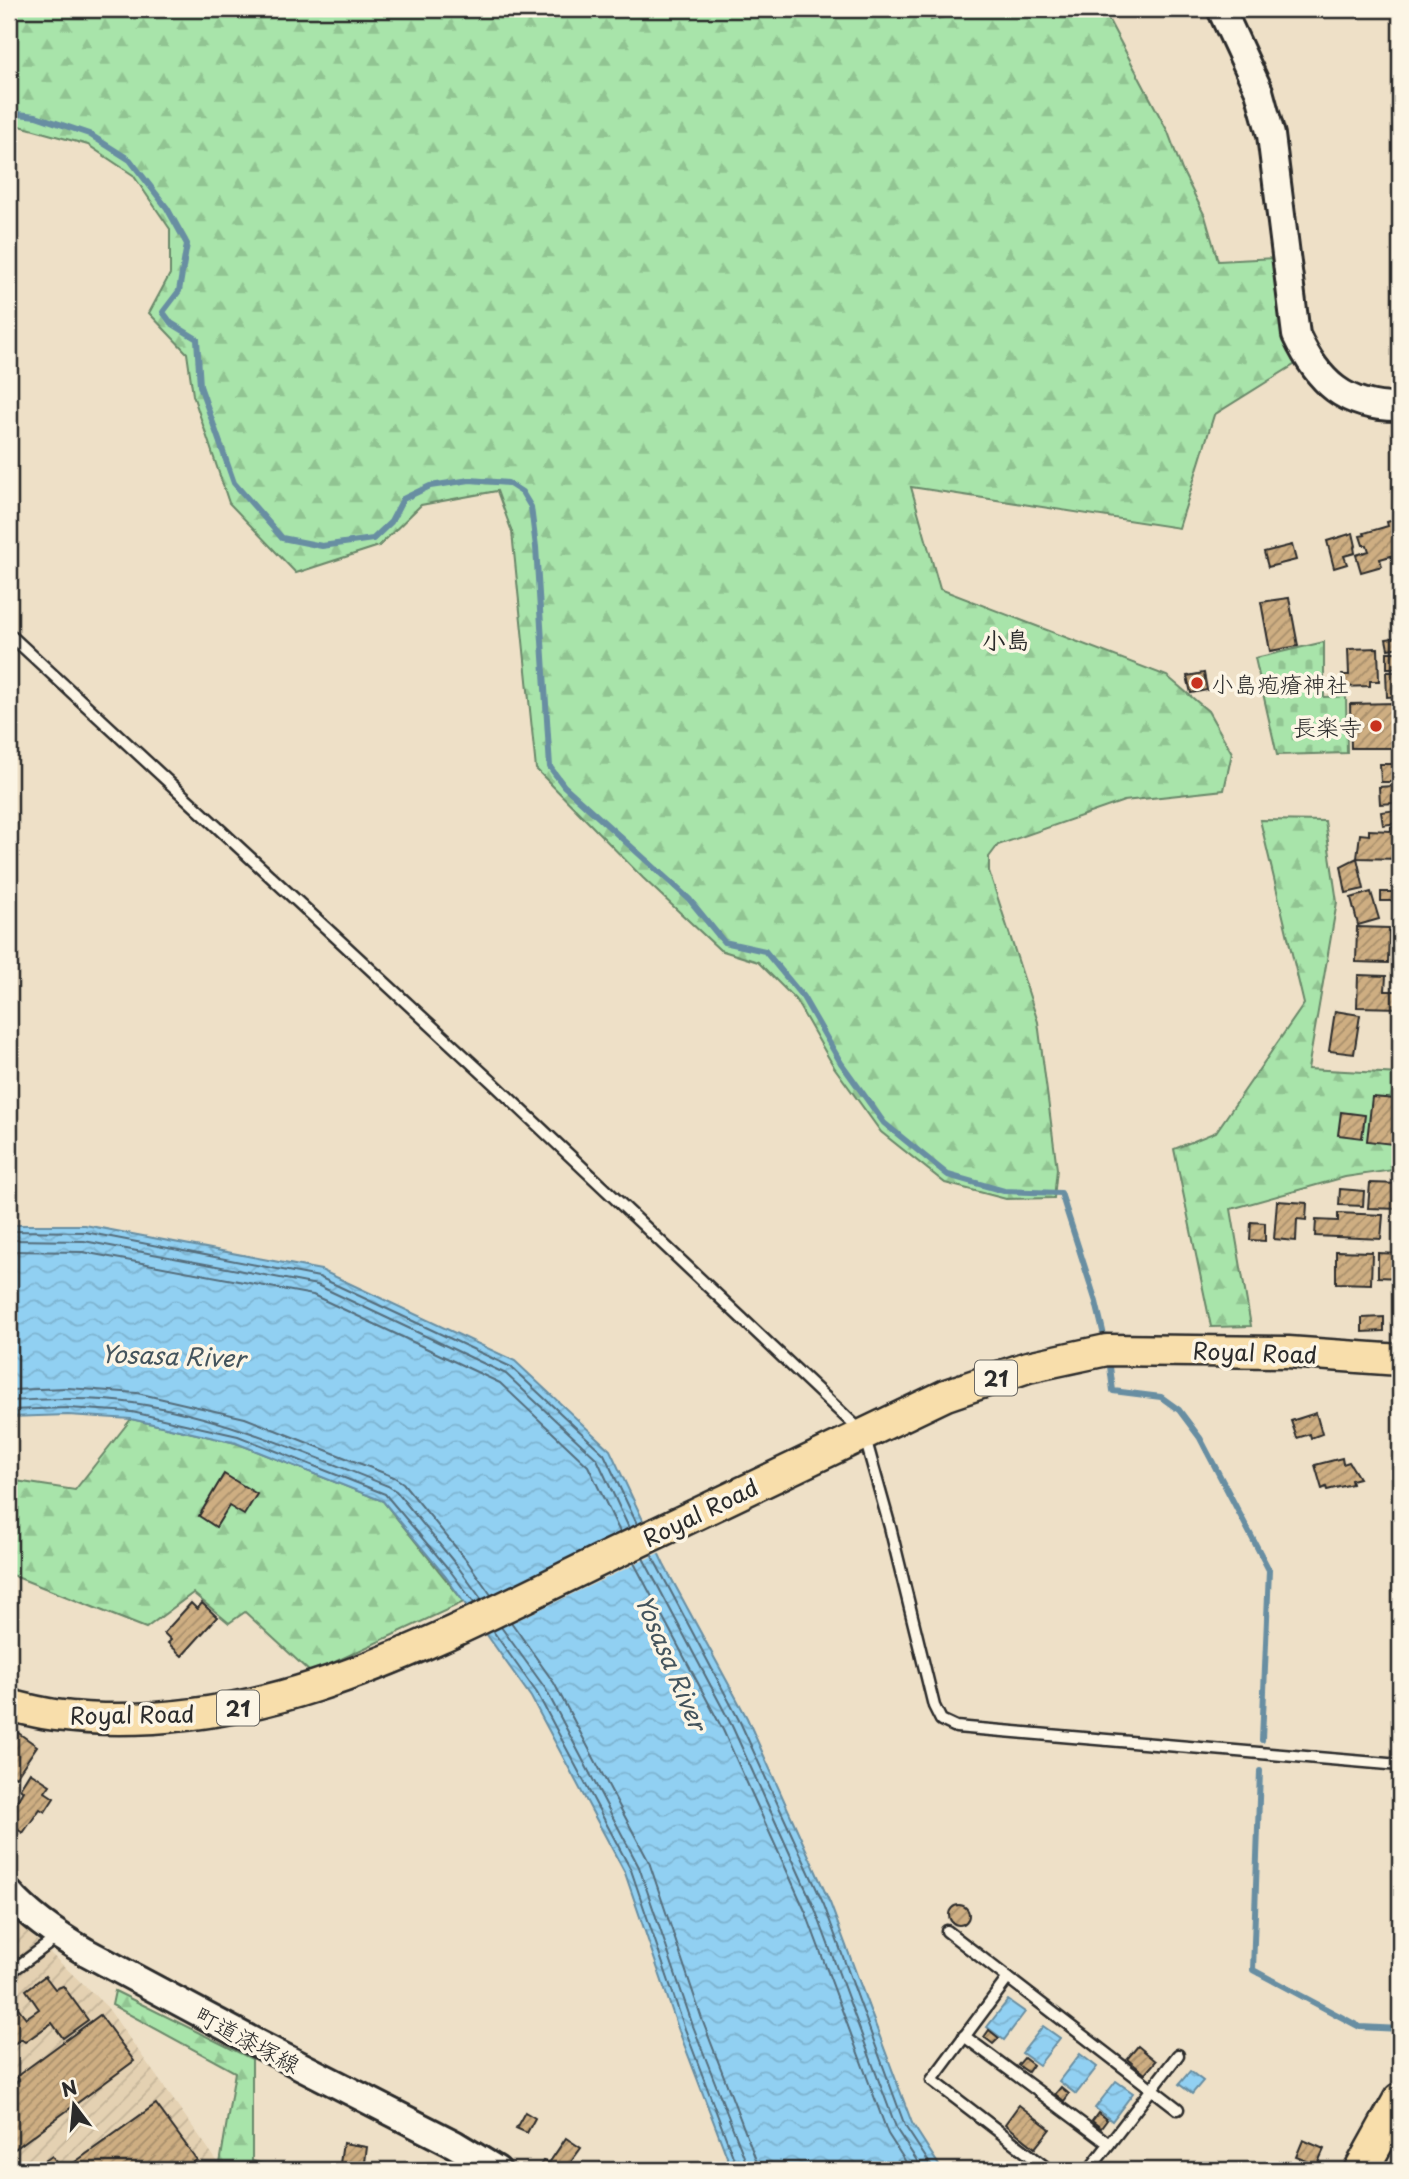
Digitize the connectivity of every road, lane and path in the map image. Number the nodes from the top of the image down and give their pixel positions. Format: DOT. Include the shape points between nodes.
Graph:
graph roads {
  1 [pos="1221,9"];
  2 [pos="1400,407"];
  3 [pos="9,634"];
  4 [pos="1400,1360"];
  5 [pos="864,1434"];
  6 [pos="9,1705"];
  7 [pos="1400,1765"];
  8 [pos="9,1893"];
  9 [pos="947,1931"];
  10 [pos="59,1937"];
  11 [pos="9,1973"];
  12 [pos="1008,1978"];
  13 [pos="964,2036"];
  14 [pos="1178,2055"];
  15 [pos="1153,2089"];
  16 [pos="1400,2100"];
  17 [pos="1178,2109"];
  18 [pos="1109,2144"];
  19 [pos="497,2170"];
  20 [pos="1049,2170"];
  21 [pos="1089,2170"];
  22 [pos="1361,2170"];
  1 -- 2 [label="street" via="1259,91 1271,135 1296,335 1308,362 1330,386 1358,402"];
  3 -- 5 [label="lane"];
  4 -- 5 [label="main road, Royal Road / 21" via="1288,1352 1107,1350 1028,1367 969,1387"];
  5 -- 6 [label="main road, Royal Road / 21" via="455,1631 285,1697 175,1717 109,1719 55,1715"];
  5 -- 7 [label="lane" via="941,1720 956,1727"];
  8 -- 10 [label="street, 町道漆塚線"];
  9 -- 12 [label="lane"];
  10 -- 11 [label="lane"];
  10 -- 19 [label="street, 町道漆塚線"];
  12 -- 13 [label="lane"];
  12 -- 15 [label="lane"];
  13 -- 18 [label="lane"];
  13 -- 20 [label="lane" via="932,2080"];
  14 -- 15 [label="lane"];
  15 -- 17 [label="lane"];
  15 -- 18 [label="lane"];
  16 -- 22 [label="highway"];
  18 -- 21 [label="lane"];
}
